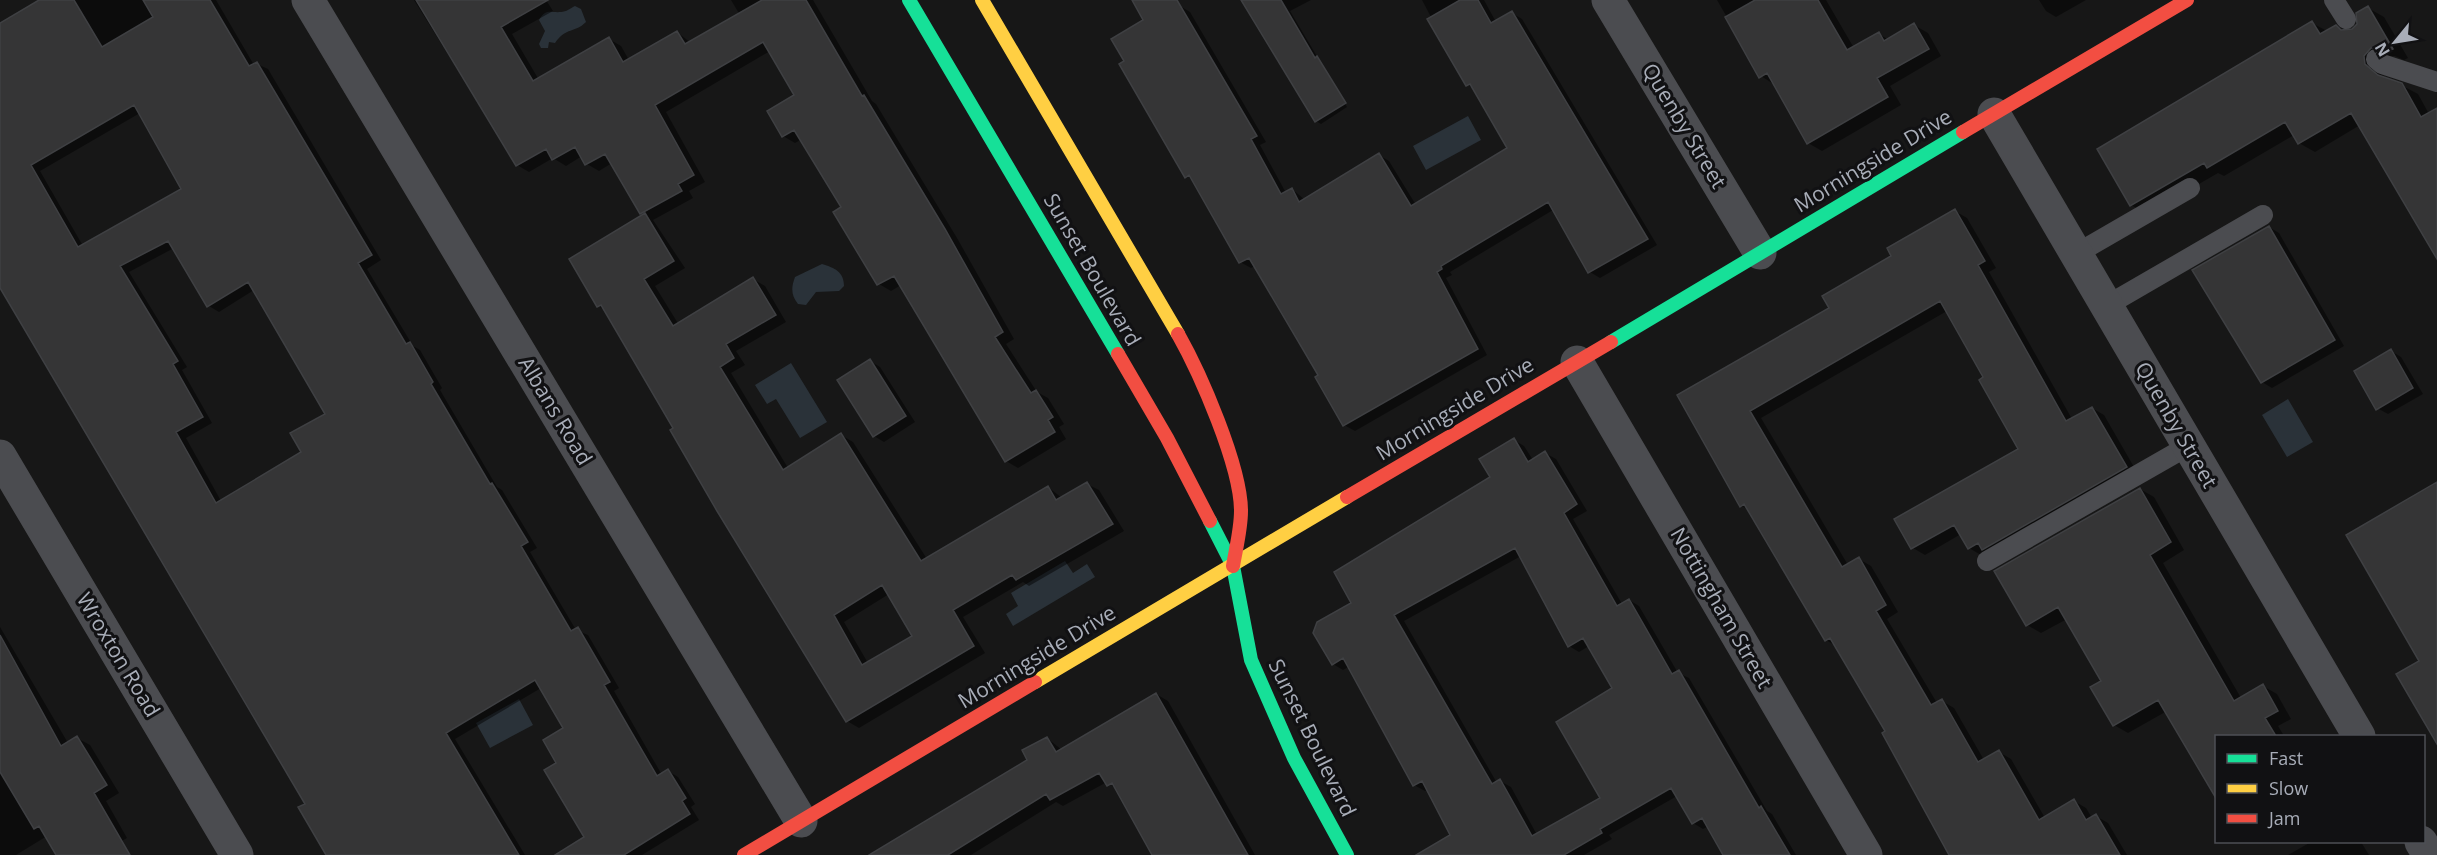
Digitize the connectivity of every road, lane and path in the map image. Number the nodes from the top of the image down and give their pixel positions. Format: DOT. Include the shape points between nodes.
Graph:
graph roads {
  1 [pos="308,0"];
  2 [pos="909,0"];
  3 [pos="982,0"];
  4 [pos="1608,0"];
  5 [pos="2187,0"];
  6 [pos="2334,0"];
  7 [pos="2346,19"];
  8 [pos="2376,59"];
  9 [pos="2437,82"];
  10 [pos="1994,114"];
  11 [pos="2190,188"];
  12 [pos="2263,215"];
  13 [pos="1760,253"];
  14 [pos="2076,254"];
  15 [pos="2106,306"];
  16 [pos="1577,362"];
  17 [pos="2188,446"];
  18 [pos="0,456"];
  19 [pos="1987,561"];
  20 [pos="1233,566"];
  21 [pos="2358,735"];
  22 [pos="801,821"];
  23 [pos="758,852"];
  24 [pos="237,855"];
  25 [pos="1347,855"];
  26 [pos="1866,855"];
  1 -- 22 [label="street, Albans Road"];
  2 -- 20 [label="street, Sunset Boulevard" via="1167,438"];
  3 -- 20 [label="street, Sunset Boulevard" via="1198,369 1236,477 1241,511"];
  4 -- 13 [label="street, Quenby Street"];
  5 -- 10 [label="street, Morningside Drive"];
  6 -- 7 [label="lane"];
  8 -- 9 [label="lane"];
  10 -- 13 [label="street, Morningside Drive"];
  10 -- 14 [label="street, Quenby Street"];
  11 -- 14 [label="lane"];
  12 -- 15 [label="lane"];
  13 -- 16 [label="street, Morningside Drive"];
  14 -- 15 [label="street, Quenby Street"];
  15 -- 17 [label="street, Quenby Street"];
  16 -- 20 [label="street, Morningside Drive"];
  16 -- 26 [label="street, Nottingham Street"];
  17 -- 19 [label="lane"];
  17 -- 21 [label="street, Quenby Street"];
  18 -- 24 [label="street, Wroxton Road"];
  20 -- 22 [label="street, Morningside Drive"];
  20 -- 25 [label="street, Sunset Boulevard" via="1251,660 1294,758"];
  22 -- 23 [label="street, Morningside Drive"];
}
